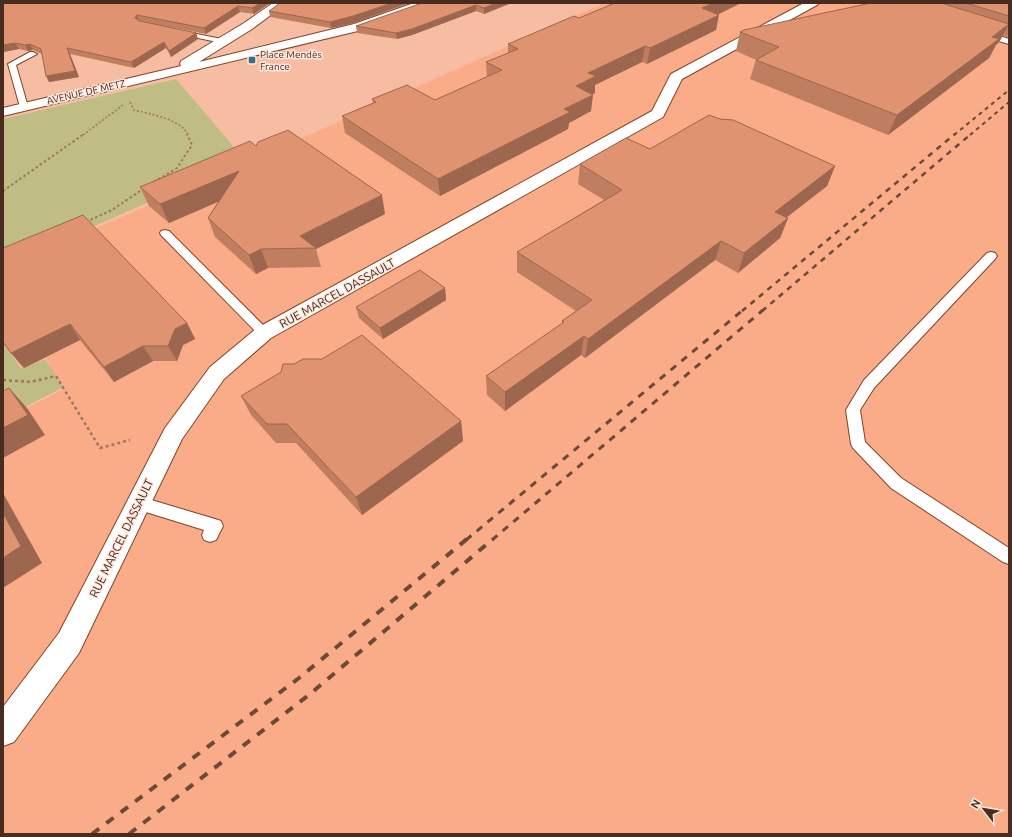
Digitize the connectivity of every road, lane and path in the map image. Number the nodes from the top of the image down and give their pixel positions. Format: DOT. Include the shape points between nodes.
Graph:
graph roads {
  1 [pos="281,3"];
  2 [pos="425,3"];
  3 [pos="813,3"];
  4 [pos="248,26"];
  5 [pos="172,30"];
  6 [pos="980,33"];
  7 [pos="222,41"];
  8 [pos="1009,42"];
  9 [pos="282,46"];
  10 [pos="33,54"];
  11 [pos="12,68"];
  12 [pos="3,70"];
  13 [pos="169,74"];
  14 [pos="24,107"];
  15 [pos="3,112"];
  16 [pos="152,183"];
  17 [pos="146,187"];
  18 [pos="3,191"];
  19 [pos="83,223"];
  20 [pos="165,232"];
  21 [pos="991,256"];
  22 [pos="264,333"];
  23 [pos="3,380"];
  24 [pos="130,440"];
  25 [pos="138,503"];
  26 [pos="210,535"];
  27 [pos="1009,557"];
  28 [pos="3,731"];
  1 -- 4 [label="street"];
  2 -- 9 [label="street, AVENUE DE METZ" via="358,27"];
  3 -- 22 [label="street, RUE MARCEL DASSAULT" via="676,77 658,114"];
  4 -- 7 [label="street"];
  4 -- 9 [label="street"];
  5 -- 7 [label="lane"];
  6 -- 8 [label="lane"];
  7 -- 13 [label="street"];
  9 -- 13 [label="street, AVENUE DE METZ"];
  10 -- 11 [label="lane" via="12,64"];
  11 -- 12 [label="lane"];
  11 -- 14 [label="lane"];
  13 -- 14 [label="street, AVENUE DE METZ"];
  14 -- 15 [label="street, AVENUE DE METZ"];
  16 -- 18 [label="path" via="177,168 192,145 185,129 160,116 134,110 129,100"];
  17 -- 19 [label="path" via="112,210"];
  20 -- 22 [label="lane"];
  21 -- 27 [label="lane" via="869,384 853,410 858,444 896,483"];
  22 -- 25 [label="street, RUE MARCEL DASSAULT" via="217,373 208,385 173,434"];
  23 -- 24 [label="path" via="18,383 56,376 100,448"];
  25 -- 26 [label="lane" via="214,526"];
  25 -- 28 [label="street, RUE MARCEL DASSAULT" via="69,643"];
}
